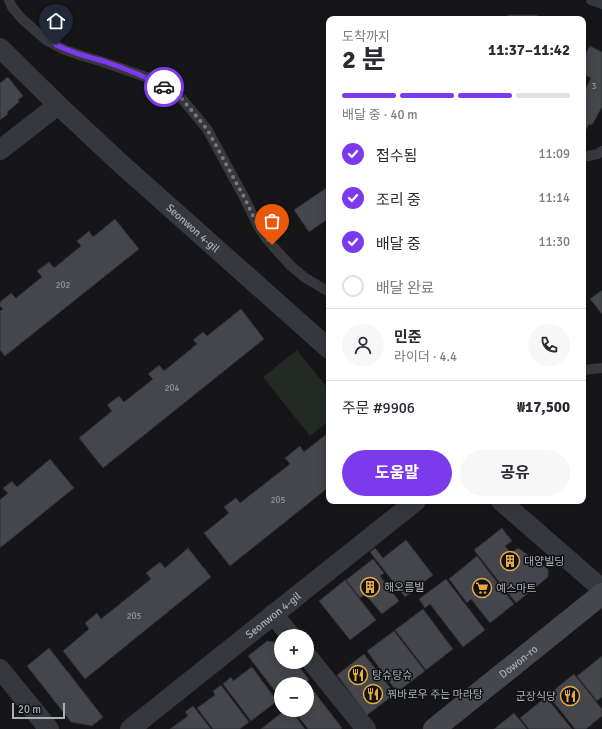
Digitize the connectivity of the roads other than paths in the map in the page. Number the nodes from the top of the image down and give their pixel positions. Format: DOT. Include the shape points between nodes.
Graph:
graph roads {
  1 [pos="9,0"];
  2 [pos="591,0"];
  3 [pos="602,4"];
  4 [pos="0,48"];
  5 [pos="58,105"];
  6 [pos="0,150"];
  7 [pos="602,151"];
  8 [pos="586,156"];
  9 [pos="326,290"];
  10 [pos="326,346"];
  11 [pos="602,368"];
  12 [pos="586,370"];
  13 [pos="412,504"];
  14 [pos="504,504"];
  15 [pos="602,589"];
  16 [pos="602,594"];
  17 [pos="274,614"];
  18 [pos="286,629"];
  19 [pos="314,665"];
  20 [pos="0,669"];
  21 [pos="49,729"];
  22 [pos="130,729"];
  23 [pos="366,729"];
  24 [pos="434,729"];
  1 -- 9 [label="lane" via="22,19 46,40 65,50 149,78 182,99 207,129 266,238 291,266"];
  2 -- 3 [label="lane"];
  4 -- 5 [label="street, Seonwon 4-gil"];
  5 -- 6 [label="street"];
  5 -- 10 [label="street, Seonwon 4-gil"];
  7 -- 8 [label="lane"];
  11 -- 12 [label="lane"];
  13 -- 17 [label="street, Seonwon 4-gil"];
  14 -- 15 [label="street"];
  16 -- 24 [label="street, Dowon-ro"];
  17 -- 18 [label="street"];
  17 -- 22 [label="street, Seonwon 4-gil"];
  19 -- 23 [label="street"];
  20 -- 21 [label="street"];
}
